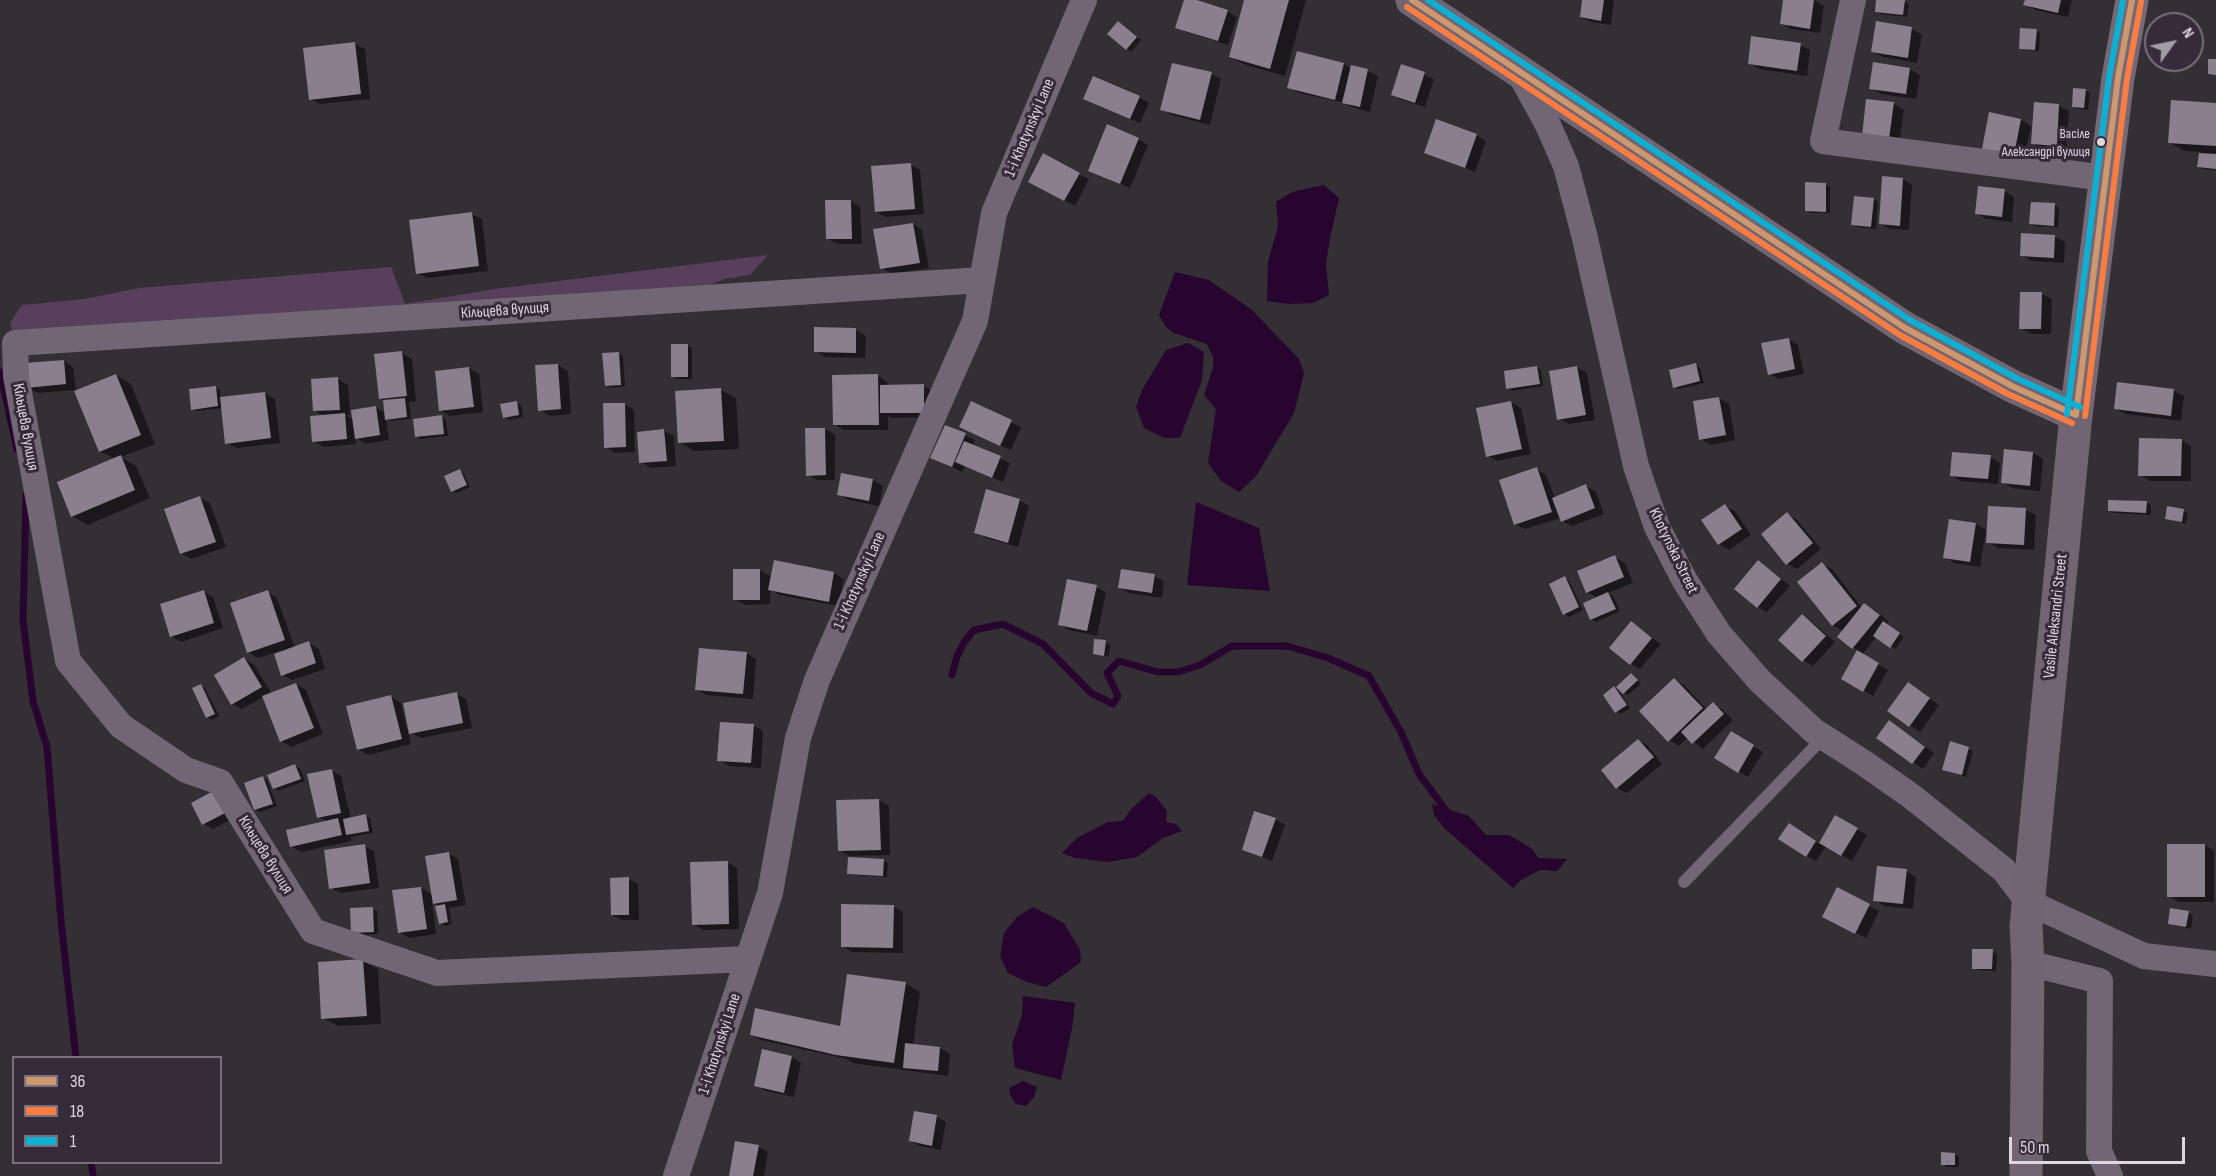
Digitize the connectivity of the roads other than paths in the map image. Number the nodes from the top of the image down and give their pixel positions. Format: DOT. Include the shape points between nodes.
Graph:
graph roads {
  1 [pos="1084,0"];
  2 [pos="1412,0"];
  3 [pos="1853,0"];
  4 [pos="2132,0"];
  5 [pos="1519,72"];
  6 [pos="2105,178"];
  7 [pos="982,280"];
  8 [pos="2076,416"];
  9 [pos="1824,737"];
  10 [pos="1684,882"];
  11 [pos="2028,902"];
  12 [pos="748,959"];
  13 [pos="2028,963"];
  14 [pos="2216,964"];
  15 [pos="675,1176"];
  16 [pos="2026,1176"];
  17 [pos="2110,1176"];
  1 -- 7 [label="street, 1-i Khotynskyi Lane" via="994,213"];
  2 -- 5 [label="highway, Khotynska Street"];
  3 -- 6 [label="street" via="1823,141"];
  4 -- 6 [label="main road, Vasile Aleksandri Street"];
  5 -- 8 [label="highway, Khotynska Street" via="1905,328"];
  5 -- 9 [label="street, Khotynska Street" via="1566,166 1636,466 1657,527 1719,634 1760,681"];
  6 -- 8 [label="main road, Vasile Aleksandri Street"];
  7 -- 12 [label="street, 1-i Khotynskyi Lane" via="975,321 817,680 798,738 770,893"];
  7 -- 12 [label="street, Кільцева вулиця" via="15,343 16,376 68,661 121,726 186,770 220,782 313,931 437,973"];
  8 -- 11 [label="highway, Vasile Aleksandri Street"];
  9 -- 10 [label="lane"];
  9 -- 11 [label="street, Khotynska Street" via="1911,796 2004,870"];
  11 -- 13 [label="highway, Vasile Aleksandri Street"];
  11 -- 14 [label="street" via="2144,956"];
  12 -- 15 [label="street, 1-i Khotynskyi Lane"];
  13 -- 16 [label="highway, Vasile Aleksandri Street"];
  13 -- 17 [label="street" via="2100,981 2099,1151"];
}
